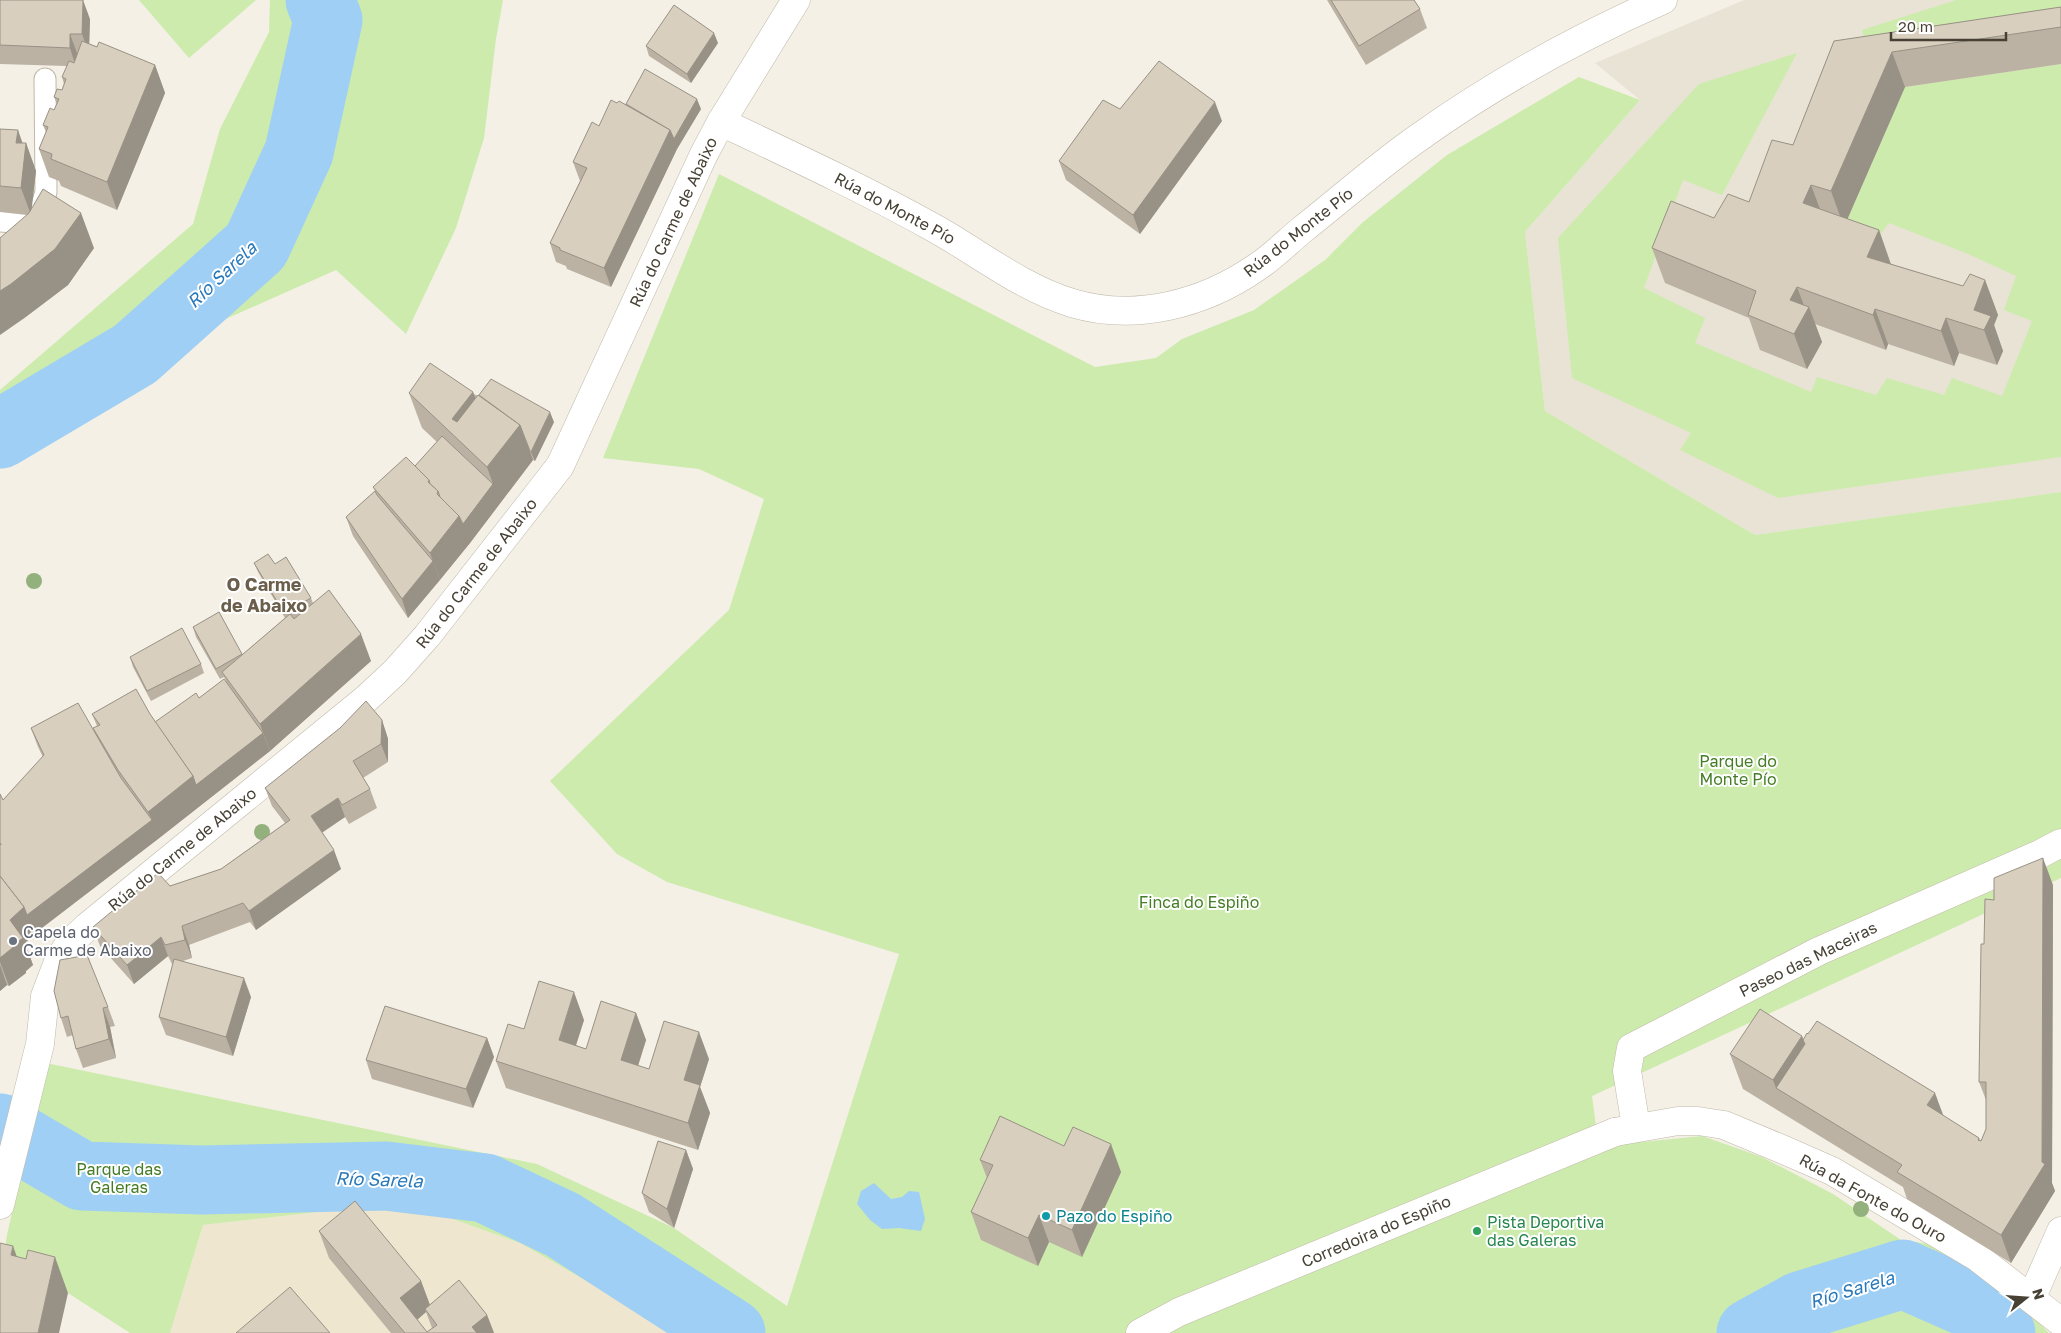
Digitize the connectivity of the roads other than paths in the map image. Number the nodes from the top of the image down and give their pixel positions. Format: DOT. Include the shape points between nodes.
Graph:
graph roads {
  1 [pos="796,0"];
  2 [pos="1663,0"];
  3 [pos="45,79"];
  4 [pos="721,122"];
  5 [pos="0,221"];
  6 [pos="37,224"];
  7 [pos="25,245"];
  8 [pos="2061,843"];
  9 [pos="1625,1130"];
  10 [pos="0,1205"];
  11 [pos="2061,1231"];
  12 [pos="2032,1297"];
  13 [pos="2061,1322"];
  14 [pos="1140,1333"];
  1 -- 4 [label="street, Rúa do Carme de Abaixo"];
  2 -- 4 [label="street, Rúa do Monte Pío" via="1542,59 1486,93 1417,139 1259,266 1203,296 1172,306 1102,309 1046,294 858,187"];
  3 -- 6 [label="lane" via="46,192"];
  4 -- 10 [label="street, Rúa do Carme de Abaixo" via="560,466 427,636 367,698 70,942 45,996 40,1044"];
  5 -- 6 [label="lane"];
  6 -- 7 [label="lane"];
  8 -- 9 [label="street, Paseo das Maceiras" via="1819,950 1631,1048"];
  9 -- 12 [label="street, Rúa da Fonte do Ouro" via="1698,1121 1724,1125 1832,1172 1977,1257"];
  9 -- 14 [label="street, Corredoira do Espiño" via="1179,1312"];
  11 -- 12 [label="street"];
  12 -- 13 [label="street, Rúa da Fonte do Ouro"];
}
